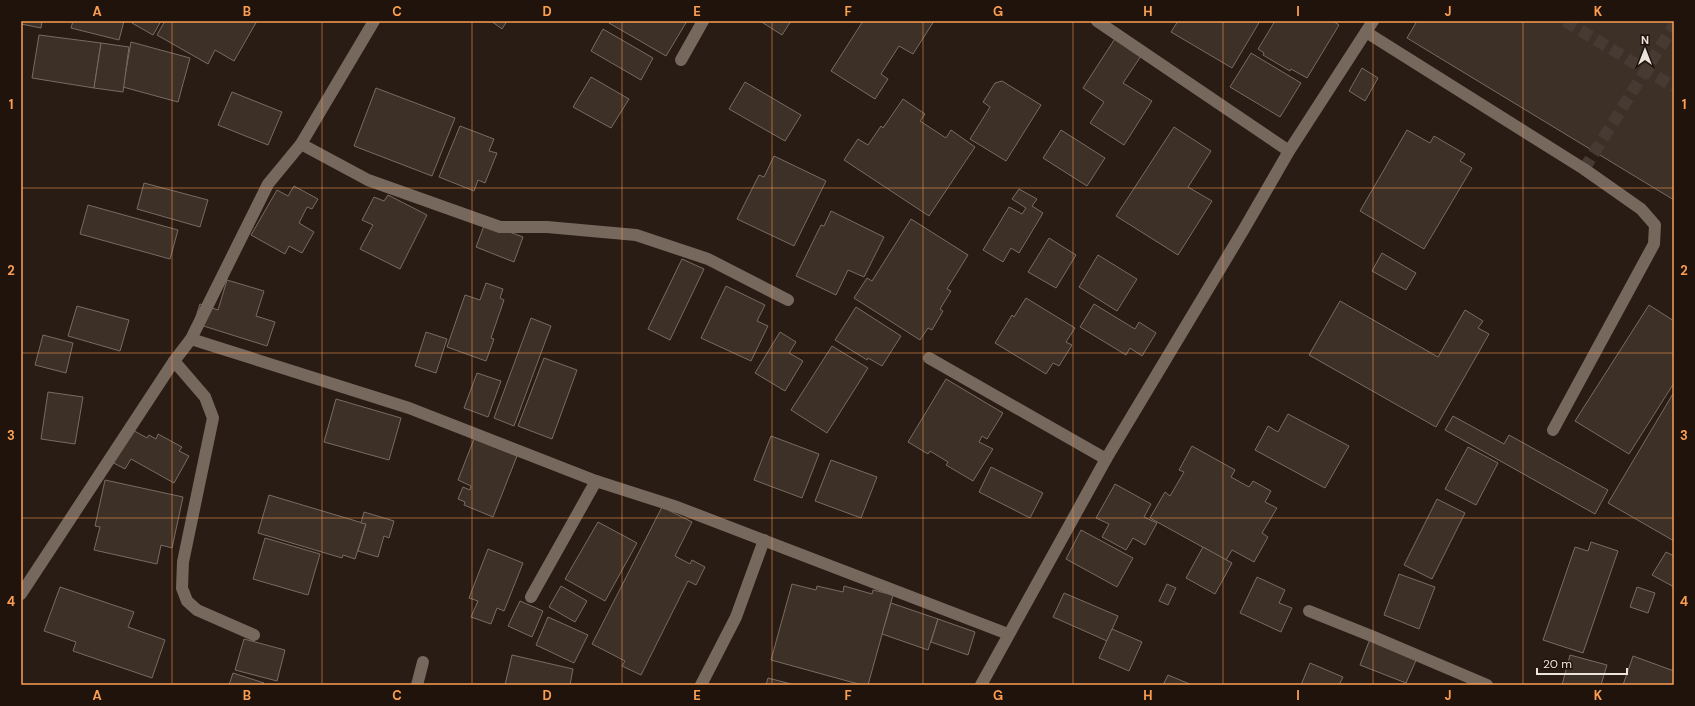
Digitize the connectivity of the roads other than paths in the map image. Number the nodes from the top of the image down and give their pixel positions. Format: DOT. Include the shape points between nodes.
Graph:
graph roads {
  1 [pos="374,21"];
  2 [pos="704,21"];
  3 [pos="1098,21"];
  4 [pos="1373,21"];
  5 [pos="1366,32"];
  6 [pos="681,60"];
  7 [pos="300,144"];
  8 [pos="1289,151"];
  9 [pos="788,300"];
  10 [pos="191,339"];
  11 [pos="929,358"];
  12 [pos="174,361"];
  13 [pos="1553,430"];
  14 [pos="1106,459"];
  15 [pos="596,481"];
  16 [pos="764,540"];
  17 [pos="21,594"];
  18 [pos="531,597"];
  19 [pos="1309,612"];
  20 [pos="1008,634"];
  21 [pos="254,635"];
  22 [pos="423,662"];
  23 [pos="417,685"];
  24 [pos="701,685"];
  25 [pos="981,685"];
  26 [pos="1487,685"];
  1 -- 7 [label="street"];
  2 -- 6 [label="street"];
  3 -- 8 [label="street"];
  4 -- 5 [label="street"];
  5 -- 8 [label="street"];
  5 -- 13 [label="street" via="1584,169 1641,209 1655,225 1654,244"];
  7 -- 9 [label="street" via="368,180 500,227 547,227 636,235 708,259"];
  7 -- 10 [label="street" via="268,184"];
  8 -- 14 [label="street"];
  10 -- 12 [label="street"];
  10 -- 15 [label="street" via="409,408"];
  11 -- 14 [label="street"];
  12 -- 17 [label="street"];
  12 -- 21 [label="street" via="205,397 213,418 183,562 182,588 187,600 197,610"];
  14 -- 20 [label="street"];
  15 -- 16 [label="street" via="677,507"];
  15 -- 18 [label="street"];
  16 -- 20 [label="street"];
  16 -- 24 [label="street" via="736,617"];
  19 -- 26 [label="street"];
  20 -- 25 [label="street"];
  22 -- 23 [label="street"];
}
